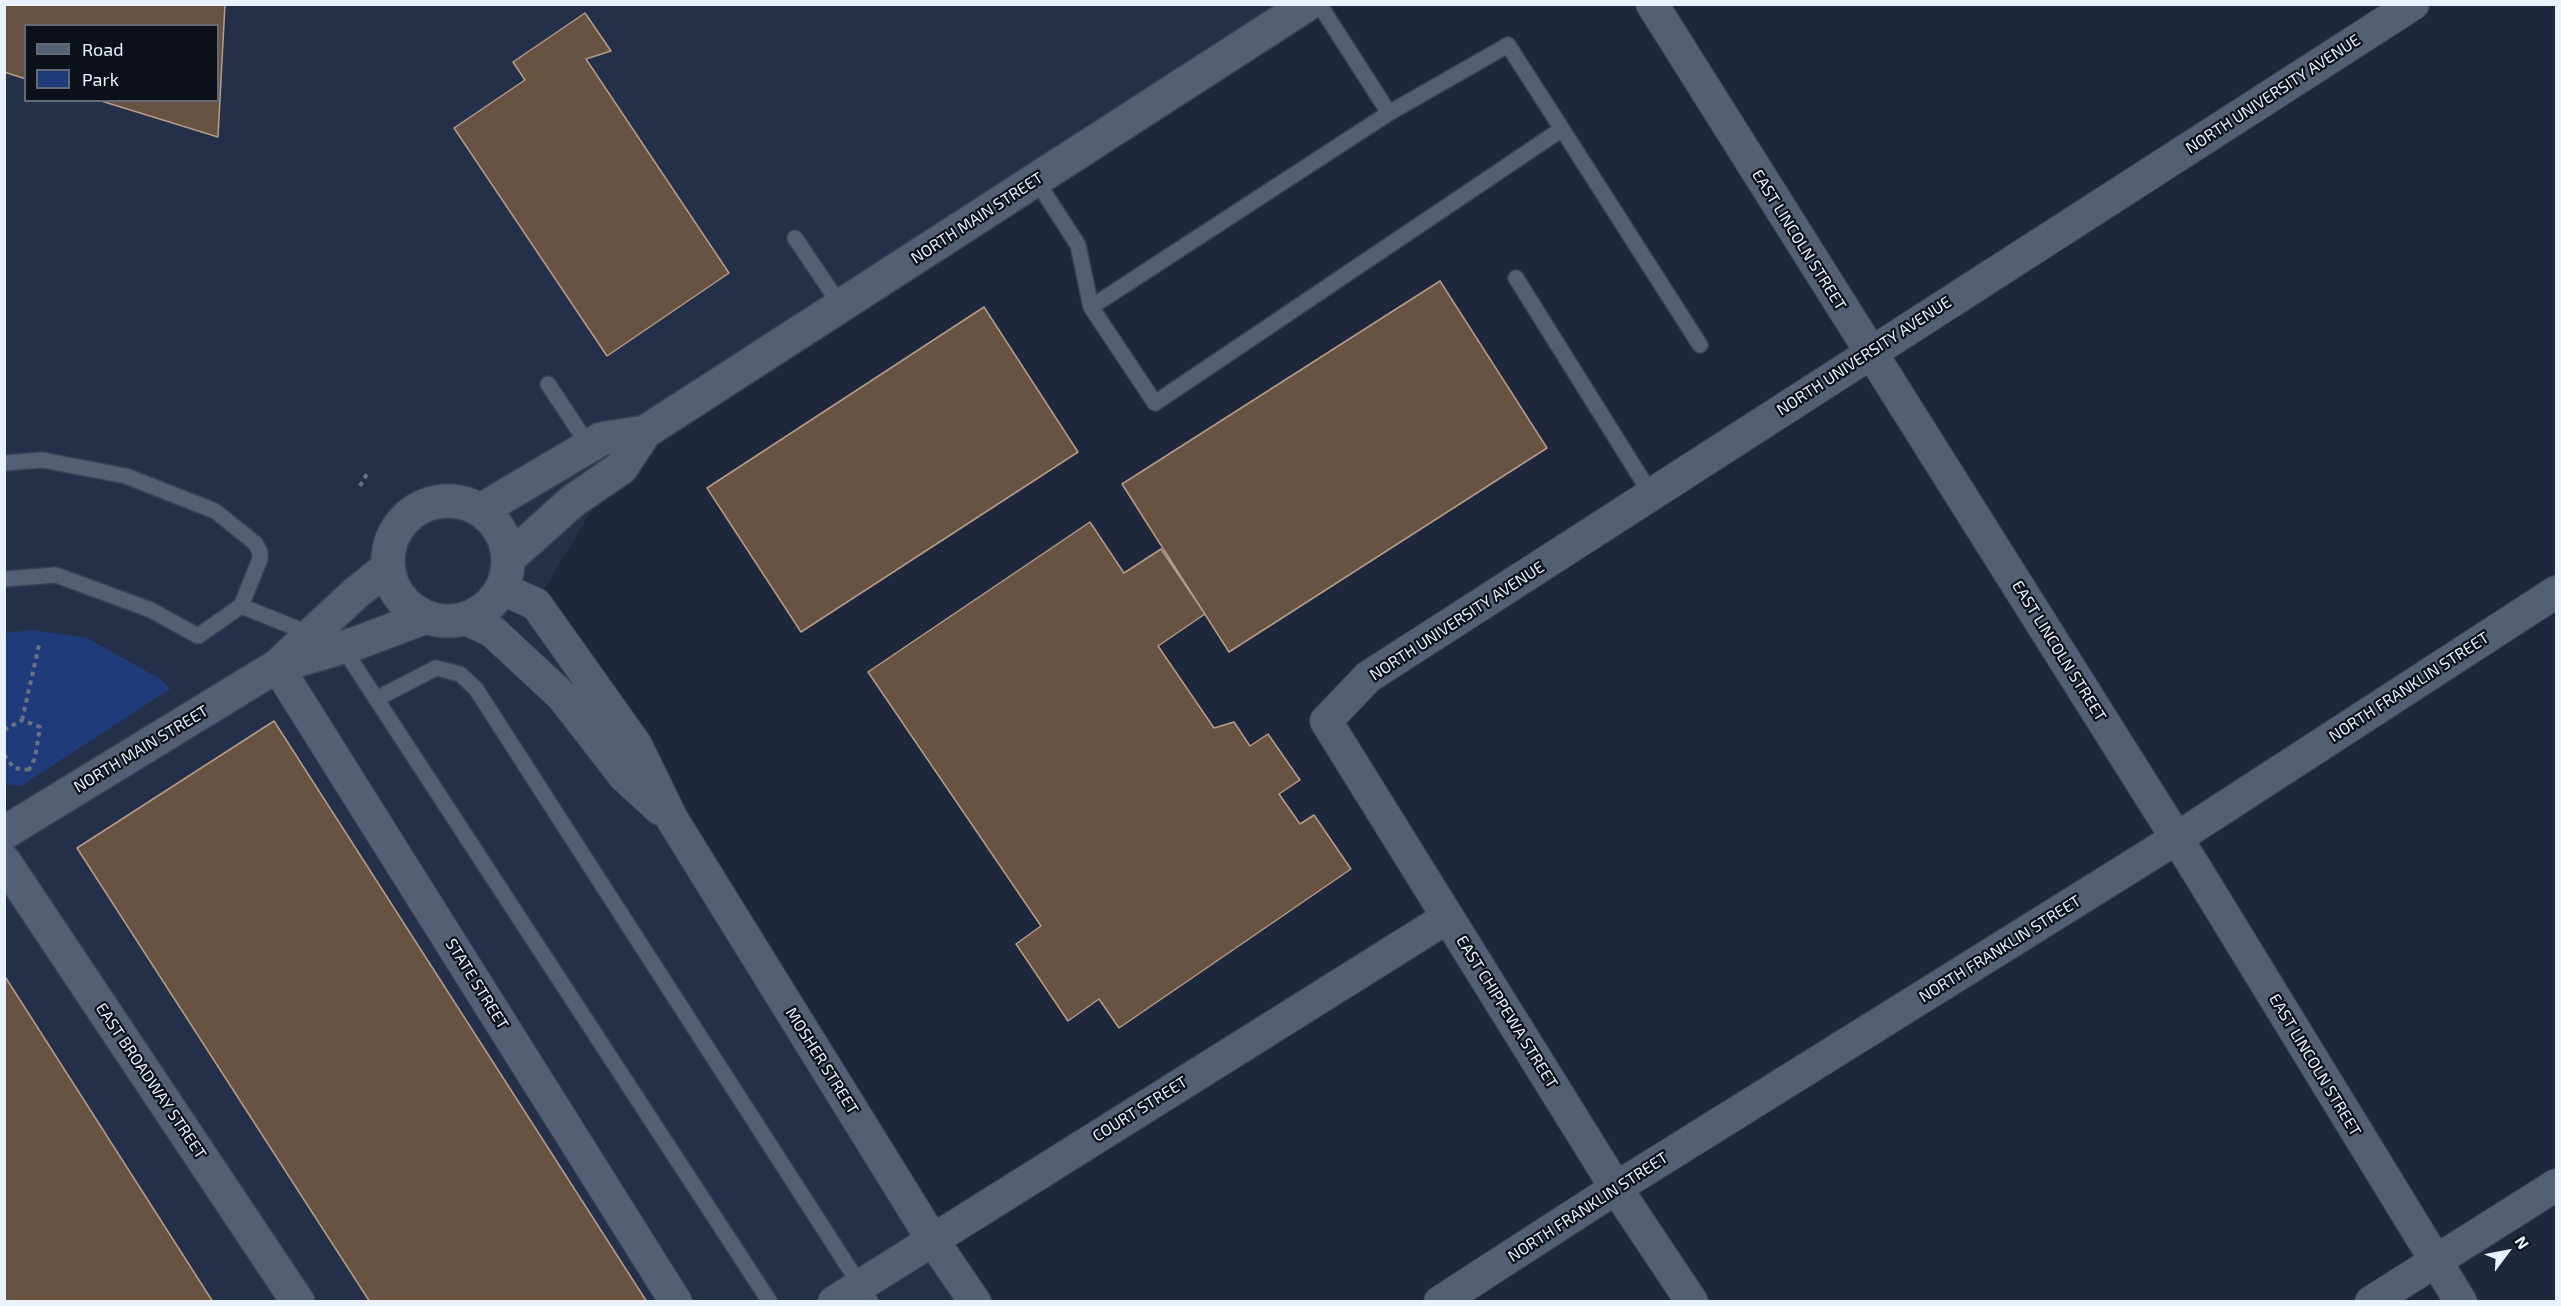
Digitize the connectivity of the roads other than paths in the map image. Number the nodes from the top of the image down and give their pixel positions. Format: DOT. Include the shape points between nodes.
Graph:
graph roads {
  1 [pos="1308,4"];
  2 [pos="1319,4"];
  3 [pos="1652,4"];
  4 [pos="2413,4"];
  5 [pos="1389,113"];
  6 [pos="1562,129"];
  7 [pos="1036,180"];
  8 [pos="795,238"];
  9 [pos="1516,278"];
  10 [pos="841,306"];
  11 [pos="1091,307"];
  12 [pos="1700,345"];
  13 [pos="1870,352"];
  14 [pos="548,384"];
  15 [pos="645,432"];
  16 [pos="589,446"];
  17 [pos="4,463"];
  18 [pos="1651,494"];
  19 [pos="481,510"];
  20 [pos="509,558"];
  21 [pos="388,567"];
  22 [pos="4,579"];
  23 [pos="502,589"];
  24 [pos="2556,592"];
  25 [pos="241,606"];
  26 [pos="426,617"];
  27 [pos="465,619"];
  28 [pos="311,634"];
  29 [pos="343,648"];
  30 [pos="277,666"];
  31 [pos="376,699"];
  32 [pos="1326,721"];
  33 [pos="672,819"];
  34 [pos="4,833"];
  35 [pos="2177,838"];
  36 [pos="4,861"];
  37 [pos="1448,917"];
  38 [pos="2556,1185"];
  39 [pos="1616,1188"];
  40 [pos="932,1239"];
  41 [pos="2434,1262"];
  42 [pos="865,1293"];
  43 [pos="298,1302"];
  44 [pos="676,1302"];
  45 [pos="770,1302"];
  46 [pos="834,1302"];
  47 [pos="975,1302"];
  48 [pos="1440,1302"];
  49 [pos="1692,1302"];
  50 [pos="2372,1302"];
  51 [pos="2460,1302"];
  1 -- 7 [label="street, NORTH MAIN STREET"];
  2 -- 5 [label="lane"];
  3 -- 13 [label="street, EAST LINCOLN STREET"];
  4 -- 13 [label="street, NORTH UNIVERSITY AVENUE"];
  5 -- 6 [label="lane" via="1508,45"];
  5 -- 11 [label="lane"];
  6 -- 11 [label="lane" via="1155,403"];
  6 -- 12 [label="lane"];
  7 -- 10 [label="street, NORTH MAIN STREET"];
  7 -- 11 [label="lane" via="1078,245"];
  8 -- 10 [label="lane"];
  9 -- 18 [label="lane"];
  10 -- 15 [label="street, NORTH MAIN STREET"];
  13 -- 18 [label="street, NORTH UNIVERSITY AVENUE"];
  13 -- 35 [label="street, EAST LINCOLN STREET"];
  14 -- 16 [label="lane"];
  15 -- 16 [label="street, NORTH MAIN STREET" via="601,439"];
  15 -- 20 [label="street, NORTH MAIN STREET" via="621,468 574,500"];
  16 -- 19 [label="street, NORTH MAIN STREET"];
  17 -- 25 [label="lane" via="42,460 126,476 214,511 255,543 260,552"];
  18 -- 32 [label="street, NORTH UNIVERSITY AVENUE" via="1368,677"];
  19 -- 20 [label="street" via="505,539"];
  19 -- 21 [label="street" via="450,500 419,508 398,528 391,542"];
  20 -- 23 [label="street"];
  21 -- 26 [label="street" via="400,597"];
  21 -- 28 [label="street, NORTH MAIN STREET"];
  22 -- 25 [label="lane" via="56,575 151,610 198,636"];
  23 -- 27 [label="street" via="480,612"];
  23 -- 33 [label="street, MOSHER STREET" via="536,604 636,745"];
  24 -- 35 [label="street, NORTH FRANKLIN STREET"];
  25 -- 28 [label="lane"];
  26 -- 27 [label="street"];
  26 -- 29 [label="street, NORTH MAIN STREET"];
  27 -- 33 [label="street, MOSHER STREET" via="492,631 562,696 624,776"];
  28 -- 30 [label="street, NORTH MAIN STREET"];
  29 -- 30 [label="street, NORTH MAIN STREET"];
  29 -- 31 [label="lane"];
  30 -- 34 [label="street, NORTH MAIN STREET"];
  30 -- 44 [label="street, STATE STREET"];
  31 -- 42 [label="lane" via="436,668 460,674 476,689"];
  31 -- 45 [label="lane"];
  32 -- 37 [label="street, EAST CHIPPEWA STREET"];
  33 -- 40 [label="street, MOSHER STREET"];
  35 -- 39 [label="street, NORTH FRANKLIN STREET"];
  35 -- 41 [label="street, EAST LINCOLN STREET"];
  36 -- 43 [label="street, EAST BROADWAY STREET"];
  37 -- 39 [label="street, EAST CHIPPEWA STREET"];
  37 -- 40 [label="street, COURT STREET"];
  38 -- 41 [label="street"];
  39 -- 48 [label="street, NORTH FRANKLIN STREET"];
  39 -- 49 [label="street, EAST CHIPPEWA STREET"];
  40 -- 42 [label="street, COURT STREET"];
  40 -- 47 [label="street, MOSHER STREET"];
  41 -- 50 [label="street"];
  41 -- 51 [label="street, EAST LINCOLN STREET"];
  42 -- 46 [label="street, COURT STREET"];
}
